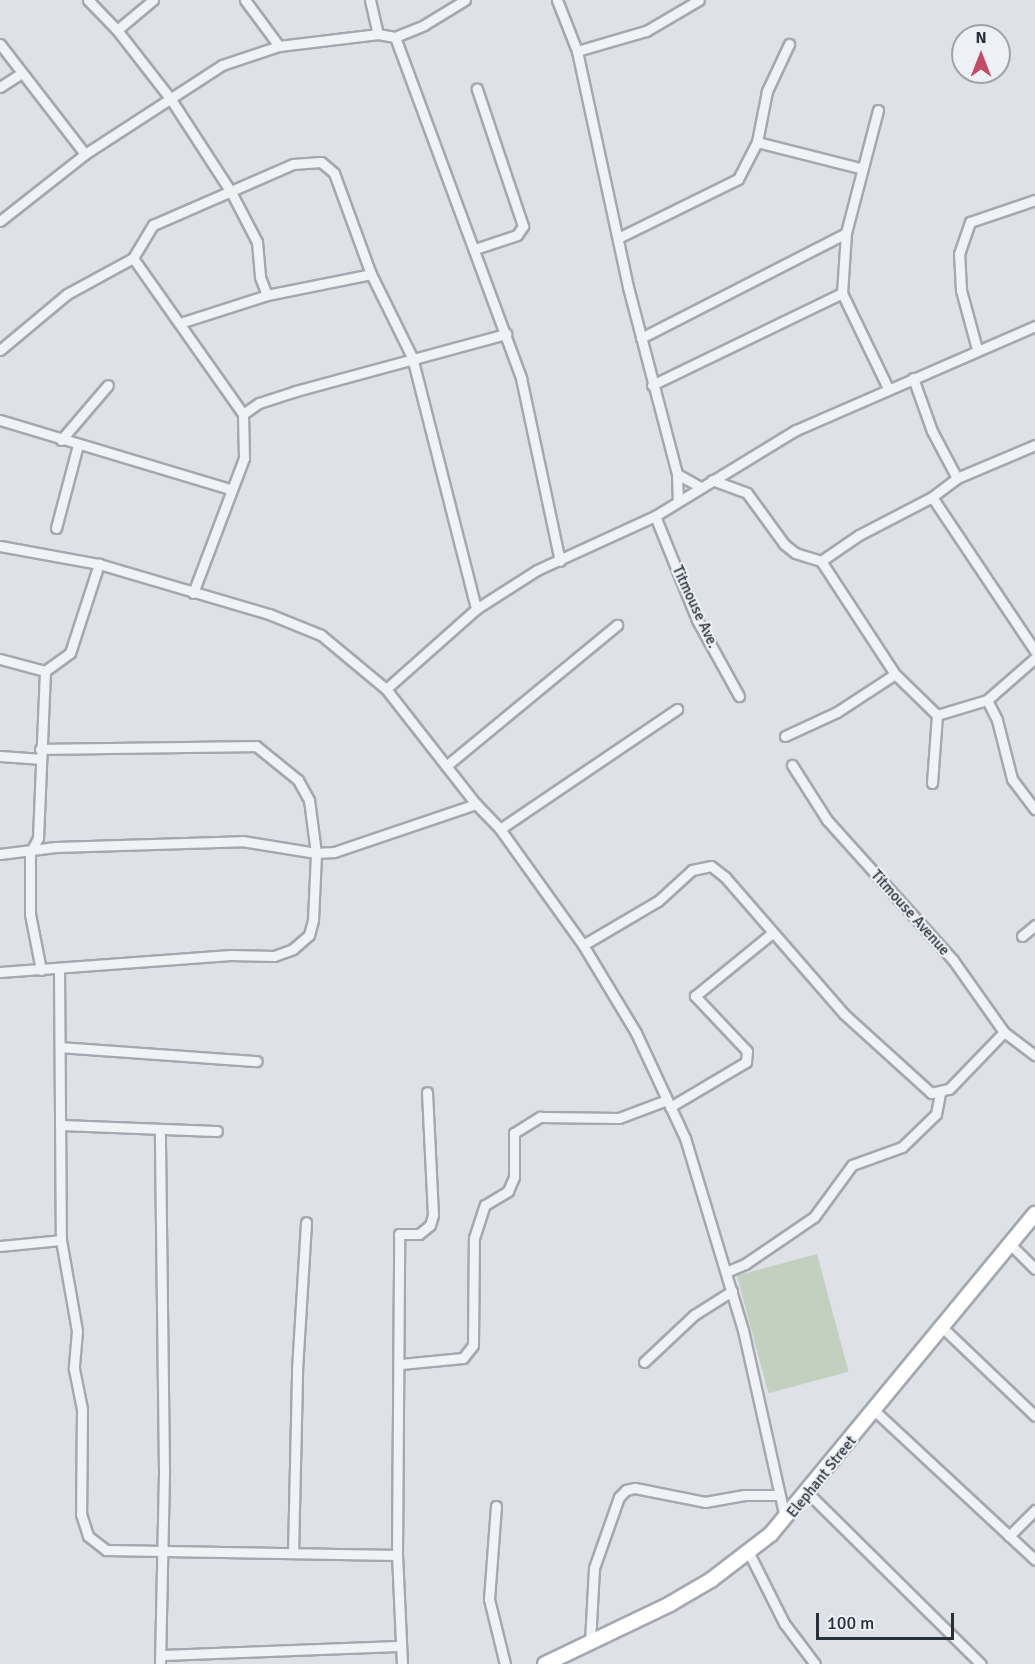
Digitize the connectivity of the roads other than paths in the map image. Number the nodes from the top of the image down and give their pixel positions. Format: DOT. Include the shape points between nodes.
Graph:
graph roads {
  1 [pos="88,0"];
  2 [pos="153,0"];
  3 [pos="245,0"];
  4 [pos="369,0"];
  5 [pos="465,0"];
  6 [pos="557,0"];
  7 [pos="699,0"];
  8 [pos="117,30"];
  9 [pos="378,34"];
  10 [pos="395,37"];
  11 [pos="0,44"];
  12 [pos="789,44"];
  13 [pos="279,46"];
  14 [pos="576,51"];
  15 [pos="21,74"];
  16 [pos="0,87"];
  17 [pos="477,89"];
  18 [pos="170,98"];
  19 [pos="878,110"];
  20 [pos="757,142"];
  21 [pos="85,154"];
  22 [pos="860,168"];
  23 [pos="231,192"];
  24 [pos="1035,200"];
  25 [pos="0,221"];
  26 [pos="846,233"];
  27 [pos="618,238"];
  28 [pos="475,249"];
  29 [pos="133,258"];
  30 [pos="371,274"];
  31 [pos="842,293"];
  32 [pos="267,294"];
  33 [pos="180,323"];
  34 [pos="1035,326"];
  35 [pos="506,334"];
  36 [pos="641,338"];
  37 [pos="977,349"];
  38 [pos="0,350"];
  39 [pos="412,357"];
  40 [pos="913,378"];
  41 [pos="652,384"];
  42 [pos="108,385"];
  43 [pos="888,388"];
  44 [pos="243,414"];
  45 [pos="0,420"];
  46 [pos="61,440"];
  47 [pos="78,445"];
  48 [pos="1035,445"];
  49 [pos="677,474"];
  50 [pos="957,478"];
  51 [pos="712,480"];
  52 [pos="699,486"];
  53 [pos="230,489"];
  54 [pos="932,497"];
  55 [pos="678,500"];
  56 [pos="655,516"];
  57 [pos="56,528"];
  58 [pos="0,546"];
  59 [pos="560,561"];
  60 [pos="821,561"];
  61 [pos="99,564"];
  62 [pos="193,593"];
  63 [pos="476,609"];
  64 [pos="616,625"];
  65 [pos="1035,651"];
  66 [pos="1035,658"];
  67 [pos="0,659"];
  68 [pos="45,671"];
  69 [pos="895,674"];
  70 [pos="386,689"];
  71 [pos="739,696"];
  72 [pos="987,700"];
  73 [pos="677,709"];
  74 [pos="937,715"];
  75 [pos="785,736"];
  76 [pos="40,754"];
  77 [pos="0,756"];
  78 [pos="792,765"];
  79 [pos="446,766"];
  80 [pos="932,783"];
  81 [pos="1035,793"];
  82 [pos="1027,799"];
  83 [pos="476,804"];
  84 [pos="1035,809"];
  85 [pos="500,829"];
  86 [pos="30,852"];
  87 [pos="316,853"];
  88 [pos="0,855"];
  89 [pos="1035,925"];
  90 [pos="771,934"];
  91 [pos="1022,936"];
  92 [pos="583,945"];
  93 [pos="58,969"];
  94 [pos="41,970"];
  95 [pos="0,972"];
  96 [pos="1004,1032"];
  97 [pos="60,1047"];
  98 [pos="1035,1055"];
  99 [pos="257,1061"];
  100 [pos="427,1092"];
  101 [pos="940,1093"];
  102 [pos="668,1103"];
  103 [pos="60,1125"];
  104 [pos="160,1129"];
  105 [pos="217,1131"];
  106 [pos="1035,1214"];
  107 [pos="306,1222"];
  108 [pos="61,1240"];
  109 [pos="1011,1245"];
  110 [pos="0,1246"];
  111 [pos="1035,1269"];
  112 [pos="726,1272"];
  113 [pos="732,1291"];
  114 [pos="944,1329"];
  115 [pos="644,1362"];
  116 [pos="401,1364"];
  117 [pos="876,1412"];
  118 [pos="1035,1416"];
  119 [pos="808,1493"];
  120 [pos="780,1494"];
  121 [pos="496,1506"];
  122 [pos="1035,1510"];
  123 [pos="785,1521"];
  124 [pos="1009,1536"];
  125 [pos="749,1552"];
  126 [pos="163,1553"];
  127 [pos="293,1553"];
  128 [pos="397,1555"];
  129 [pos="1035,1560"];
  130 [pos="590,1642"];
  131 [pos="400,1646"];
  132 [pos="160,1660"];
  133 [pos="807,1662"];
  134 [pos="402,1664"];
  135 [pos="505,1664"];
  136 [pos="545,1664"];
  137 [pos="981,1664"];
  1 -- 8 [label="street"];
  2 -- 8 [label="street"];
  3 -- 13 [label="street"];
  4 -- 9 [label="street"];
  5 -- 10 [label="street"];
  6 -- 14 [label="street"];
  7 -- 14 [label="street" via="646,32"];
  8 -- 18 [label="street"];
  9 -- 10 [label="street"];
  9 -- 13 [label="street"];
  10 -- 28 [label="street"];
  11 -- 15 [label="street"];
  12 -- 20 [label="street" via="762,105"];
  13 -- 18 [label="street" via="222,65"];
  14 -- 27 [label="street"];
  15 -- 16 [label="street"];
  15 -- 21 [label="street"];
  17 -- 28 [label="street" via="523,226 517,236"];
  18 -- 21 [label="street"];
  18 -- 23 [label="street"];
  19 -- 22 [label="street"];
  20 -- 22 [label="street"];
  20 -- 27 [label="street" via="738,179"];
  21 -- 25 [label="street"];
  22 -- 26 [label="street"];
  23 -- 29 [label="street" via="153,225"];
  23 -- 30 [label="street" via="293,164 321,162 334,173"];
  23 -- 32 [label="street" via="257,242 260,277"];
  24 -- 37 [label="street" via="970,222 959,254 961,290"];
  26 -- 31 [label="street"];
  26 -- 36 [label="street"];
  27 -- 36 [label="street"];
  28 -- 35 [label="street"];
  29 -- 33 [label="street"];
  29 -- 38 [label="street" via="67,294"];
  30 -- 32 [label="street"];
  30 -- 39 [label="street"];
  31 -- 41 [label="street"];
  31 -- 43 [label="street"];
  32 -- 33 [label="street"];
  33 -- 44 [label="street"];
  34 -- 37 [label="street"];
  35 -- 39 [label="street"];
  35 -- 59 [label="street" via="541,461"];
  36 -- 41 [label="street"];
  37 -- 40 [label="street"];
  39 -- 44 [label="street" via="260,403"];
  39 -- 63 [label="street"];
  40 -- 43 [label="street"];
  40 -- 50 [label="street" via="932,431"];
  41 -- 49 [label="street"];
  42 -- 46 [label="street"];
  43 -- 51 [label="street" via="796,430"];
  44 -- 53 [label="street" via="244,458"];
  45 -- 46 [label="street"];
  46 -- 47 [label="street"];
  47 -- 53 [label="street"];
  47 -- 57 [label="street"];
  48 -- 50 [label="street"];
  49 -- 52 [label="street"];
  49 -- 55 [label="street"];
  50 -- 54 [label="street"];
  51 -- 52 [label="street"];
  51 -- 60 [label="street" via="747,493 784,544 795,553"];
  52 -- 55 [label="street"];
  53 -- 62 [label="street"];
  54 -- 60 [label="street" via="859,535"];
  54 -- 65 [label="street"];
  55 -- 56 [label="street"];
  56 -- 59 [label="street"];
  56 -- 71 [label="street, Titmouse Ave." via="698,620"];
  58 -- 61 [label="street"];
  59 -- 63 [label="street" via="537,570"];
  60 -- 69 [label="street"];
  61 -- 62 [label="street"];
  61 -- 68 [label="street" via="70,653"];
  62 -- 70 [label="street" via="269,614 321,635"];
  63 -- 70 [label="street"];
  64 -- 79 [label="street"];
  66 -- 72 [label="street"];
  67 -- 68 [label="street"];
  68 -- 76 [label="street"];
  69 -- 74 [label="street"];
  69 -- 75 [label="street" via="837,712"];
  70 -- 79 [label="street"];
  72 -- 74 [label="street"];
  72 -- 82 [label="street" via="997,720 1012,779"];
  73 -- 85 [label="street"];
  74 -- 80 [label="street"];
  76 -- 77 [label="street"];
  76 -- 86 [label="street" via="38,838"];
  76 -- 87 [label="street" via="256,746 297,780 309,800"];
  78 -- 96 [label="street, Titmouse Avenue" via="827,820 953,960"];
  79 -- 83 [label="street"];
  81 -- 82 [label="street"];
  82 -- 84 [label="street"];
  83 -- 85 [label="street"];
  83 -- 87 [label="street" via="385,837"];
  85 -- 92 [label="street"];
  86 -- 87 [label="street" via="56,847 242,841"];
  86 -- 88 [label="street"];
  86 -- 94 [label="street" via="30,914"];
  87 -- 93 [label="street" via="314,920 309,935 293,949 274,956 230,955"];
  89 -- 91 [label="street"];
  90 -- 92 [label="street" via="725,877 711,866 692,870 658,901"];
  90 -- 101 [label="street" via="844,1014 931,1093"];
  90 -- 102 [label="street" via="694,996 747,1051 746,1062"];
  92 -- 102 [label="street" via="636,1033"];
  93 -- 94 [label="street"];
  93 -- 97 [label="street"];
  94 -- 95 [label="street"];
  96 -- 98 [label="street, Titmouse Avenue"];
  96 -- 101 [label="street" via="949,1089"];
  97 -- 99 [label="street"];
  97 -- 103 [label="street"];
  100 -- 116 [label="street" via="433,1215 430,1225 419,1234 399,1234"];
  101 -- 112 [label="street" via="936,1114 902,1147 852,1165 814,1217 746,1264"];
  102 -- 112 [label="street" via="699,1179"];
  102 -- 116 [label="street" via="619,1118 540,1117 514,1133 514,1177 508,1191 485,1205 474,1238 473,1345 463,1358"];
  103 -- 104 [label="street"];
  103 -- 108 [label="street"];
  104 -- 105 [label="street"];
  104 -- 126 [label="street"];
  106 -- 109 [label="main road, Elephant Street"];
  107 -- 127 [label="street" via="298,1323"];
  108 -- 110 [label="street"];
  108 -- 126 [label="street" via="77,1331 74,1369 81,1409 83,1524 98,1547"];
  109 -- 111 [label="street"];
  109 -- 114 [label="main road, Elephant Street"];
  112 -- 113 [label="street"];
  113 -- 115 [label="street" via="694,1316"];
  113 -- 120 [label="street"];
  114 -- 117 [label="main road, Elephant Street"];
  114 -- 118 [label="street"];
  116 -- 128 [label="street"];
  117 -- 119 [label="main road, Elephant Street"];
  117 -- 124 [label="street"];
  119 -- 123 [label="main road, Elephant Street"];
  119 -- 137 [label="street"];
  120 -- 123 [label="street"];
  120 -- 130 [label="street" via="744,1494 705,1502 635,1488 626,1490 619,1497 594,1568"];
  121 -- 135 [label="street" via="489,1599"];
  122 -- 124 [label="street"];
  123 -- 125 [label="main road, Elephant Street"];
  124 -- 129 [label="street"];
  125 -- 130 [label="main road, Elephant Street" via="670,1604"];
  125 -- 133 [label="street"];
  126 -- 127 [label="street"];
  126 -- 132 [label="street"];
  127 -- 128 [label="street"];
  128 -- 131 [label="street"];
  130 -- 136 [label="main road, Elephant Street"];
  131 -- 132 [label="street"];
  131 -- 134 [label="street"];
}
